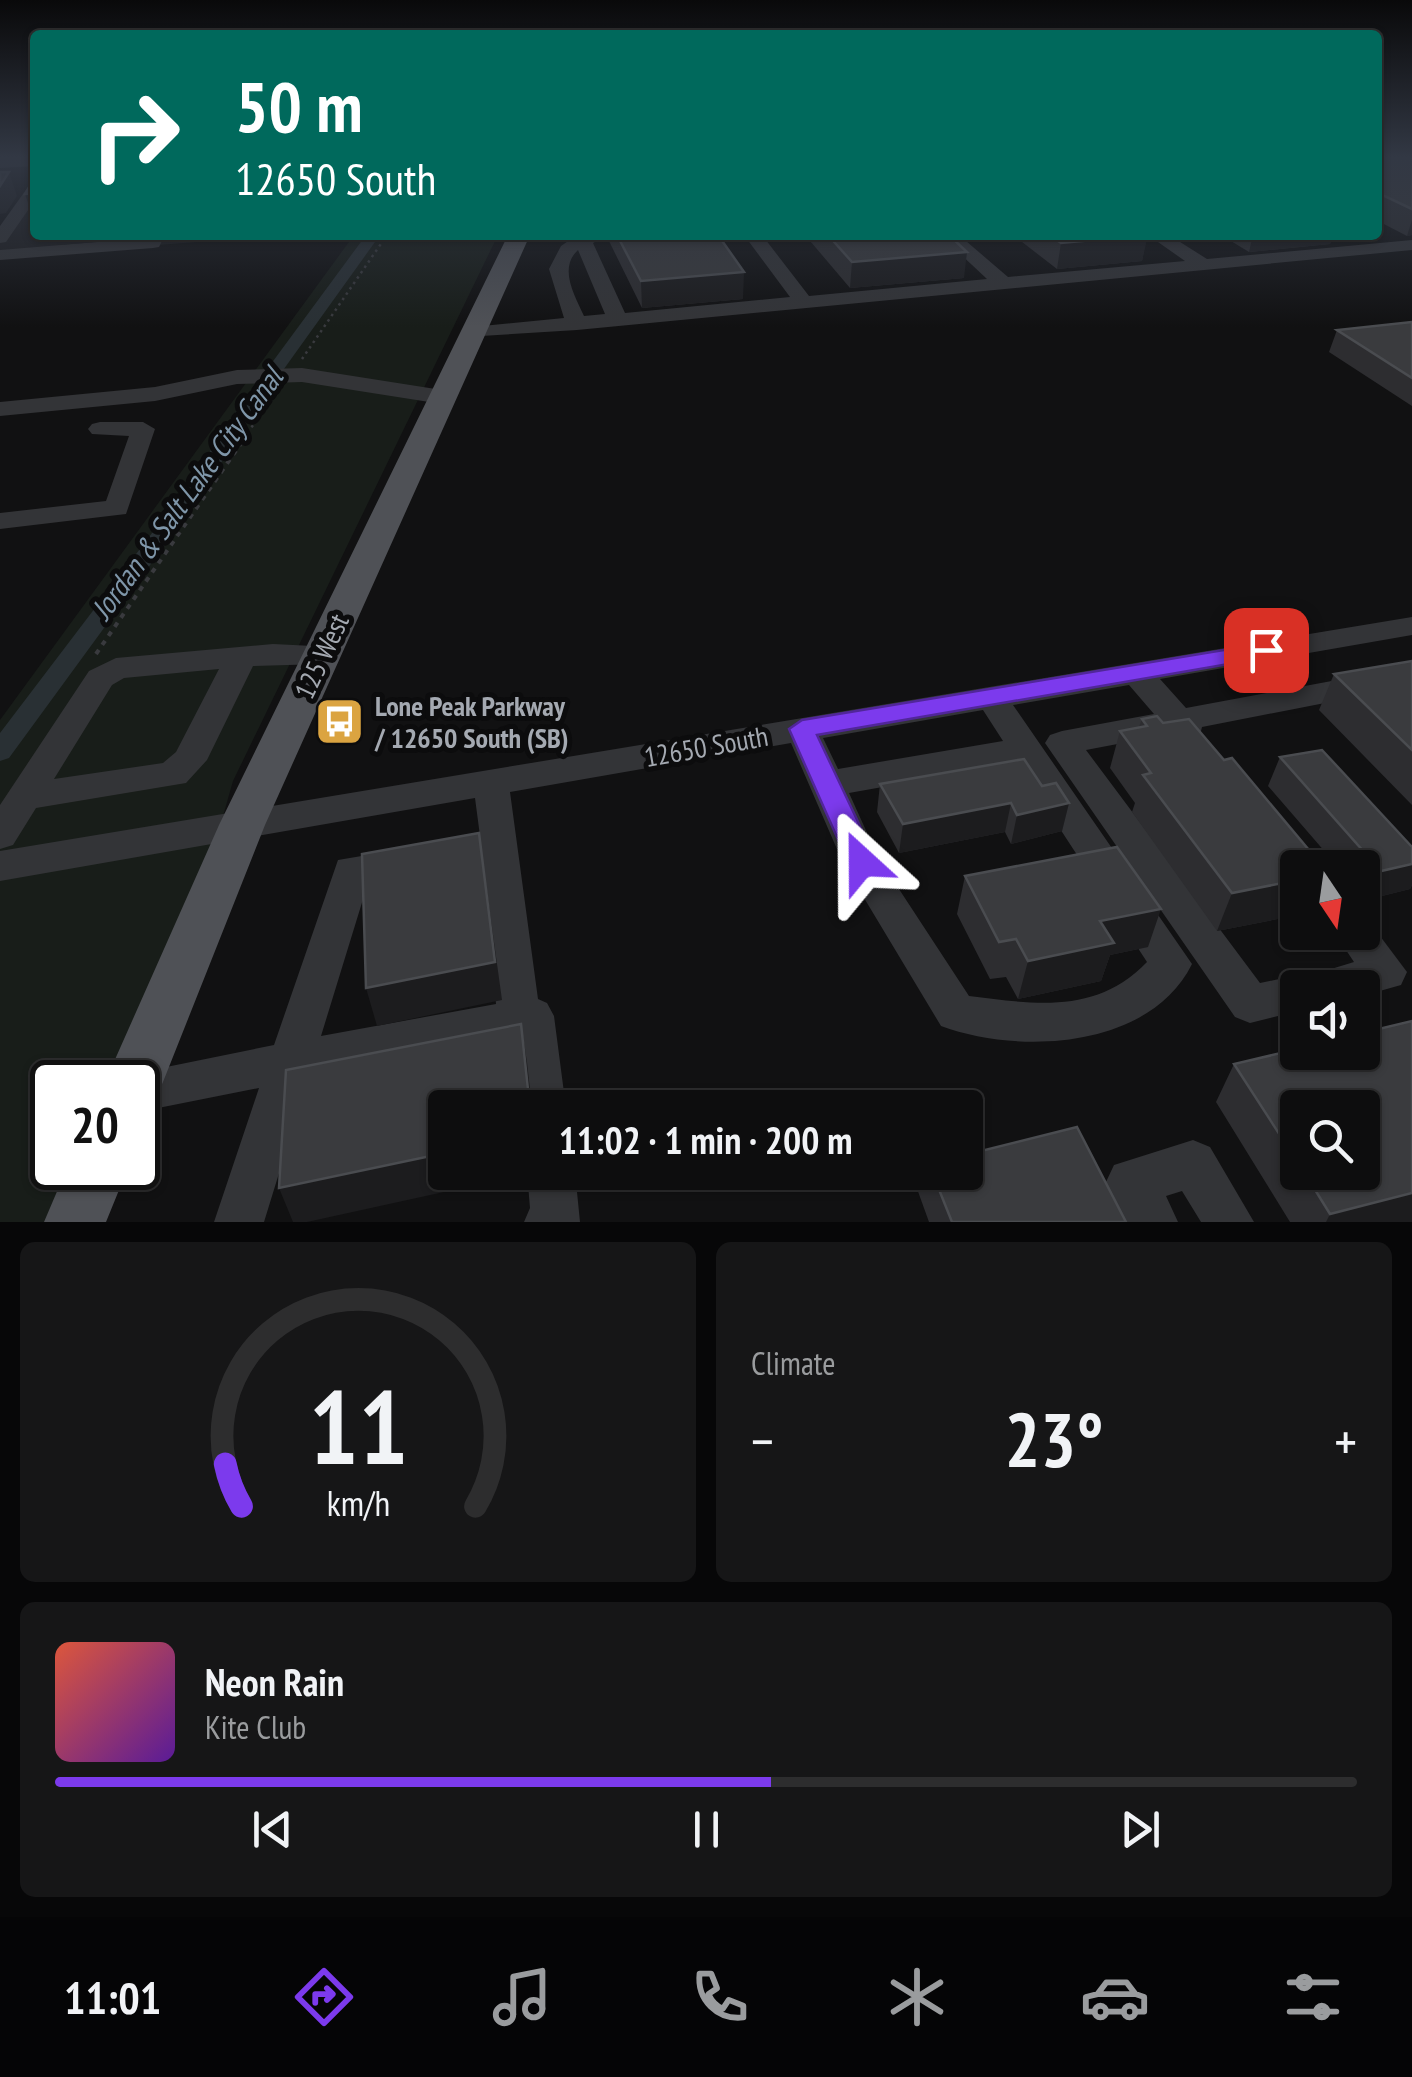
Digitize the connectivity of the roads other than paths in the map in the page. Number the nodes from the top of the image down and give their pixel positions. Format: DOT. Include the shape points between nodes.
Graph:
graph roads {
  1 [pos="154,240"];
  2 [pos="516,240"];
  3 [pos="584,240"];
  4 [pos="591,240"];
  5 [pos="757,240"];
  6 [pos="955,240"];
  7 [pos="1165,240"];
  8 [pos="1372,242"];
  9 [pos="1406,246"];
  10 [pos="0,255"];
  11 [pos="1007,258"];
  12 [pos="1204,265"];
  13 [pos="1034,281"];
  14 [pos="1004,284"];
  15 [pos="804,302"];
  16 [pos="618,320"];
  17 [pos="577,324"];
  18 [pos="472,334"];
  19 [pos="442,398"];
  20 [pos="0,409"];
  21 [pos="100,429"];
  22 [pos="0,521"];
  23 [pos="1412,626"];
  24 [pos="322,654"];
  25 [pos="240,659"];
  26 [pos="1137,673"];
  27 [pos="1412,676"];
  28 [pos="990,697"];
  29 [pos="1177,720"];
  30 [pos="802,729"];
  31 [pos="1024,750"];
  32 [pos="1204,750"];
  33 [pos="491,783"];
  34 [pos="826,784"];
  35 [pos="24,797"];
  36 [pos="242,825"];
  37 [pos="0,835"];
  38 [pos="500,848"];
  39 [pos="0,866"];
  40 [pos="1368,950"];
  41 [pos="1380,973"];
  42 [pos="1280,997"];
  43 [pos="519,1019"];
  44 [pos="143,1060"];
  45 [pos="290,1064"];
  46 [pos="160,1087"];
  47 [pos="541,1090"];
  48 [pos="89,1190"];
  49 [pos="552,1190"];
  50 [pos="75,1222"];
  51 [pos="239,1222"];
  52 [pos="549,1222"];
  53 [pos="1153,1222"];
  54 [pos="1228,1222"];
  1 -- 10 [label="street"];
  2 -- 18 [label="main road, 125 West"];
  3 -- 17 [label="street" via="564,249 558,275"];
  4 -- 16 [label="street"];
  5 -- 15 [label="street"];
  6 -- 14 [label="street"];
  7 -- 12 [label="street"];
  8 -- 9 [label="street"];
  8 -- 12 [label="street"];
  11 -- 13 [label="street"];
  12 -- 13 [label="street"];
  13 -- 14 [label="street"];
  14 -- 15 [label="street"];
  15 -- 16 [label="street"];
  16 -- 17 [label="street"];
  17 -- 18 [label="street"];
  18 -- 19 [label="main road, 125 West"];
  19 -- 20 [label="street" via="298,375"];
  19 -- 24 [label="main road, 125 West"];
  21 -- 22 [label="street" via="143,429 117,508"];
  23 -- 26 [label="street, 12650 South"];
  24 -- 25 [label="street"];
  24 -- 36 [label="main road, 125 West"];
  25 -- 35 [label="street" via="190,760 173,774"];
  25 -- 35 [label="street" via="95,671"];
  26 -- 28 [label="street, 12650 South"];
  26 -- 29 [label="street"];
  27 -- 29 [label="street"];
  28 -- 30 [label="street, 12650 South"];
  28 -- 31 [label="street"];
  29 -- 32 [label="street"];
  29 -- 42 [label="street" via="1062,743 1250,1004"];
  30 -- 33 [label="street, 12650 South"];
  30 -- 34 [label="street"];
  31 -- 34 [label="street"];
  31 -- 34 [label="street" via="1171,964 1154,986 1117,1012 1050,1024 956,1014 862,862"];
  33 -- 36 [label="street, 12650 South"];
  33 -- 38 [label="street"];
  35 -- 37 [label="street"];
  36 -- 39 [label="street, 12650 South"];
  36 -- 44 [label="main road, 125 West"];
  38 -- 43 [label="street"];
  38 -- 45 [label="street" via="352,872"];
  40 -- 41 [label="street" via="1386,972"];
  43 -- 45 [label="street"];
  43 -- 47 [label="street" via="532,1016"];
  45 -- 46 [label="street"];
  45 -- 51 [label="street"];
  48 -- 50 [label="main road"];
  49 -- 52 [label="street" via="556,1220"];
  53 -- 54 [label="street" via="1131,1182 1193,1164"];
}
